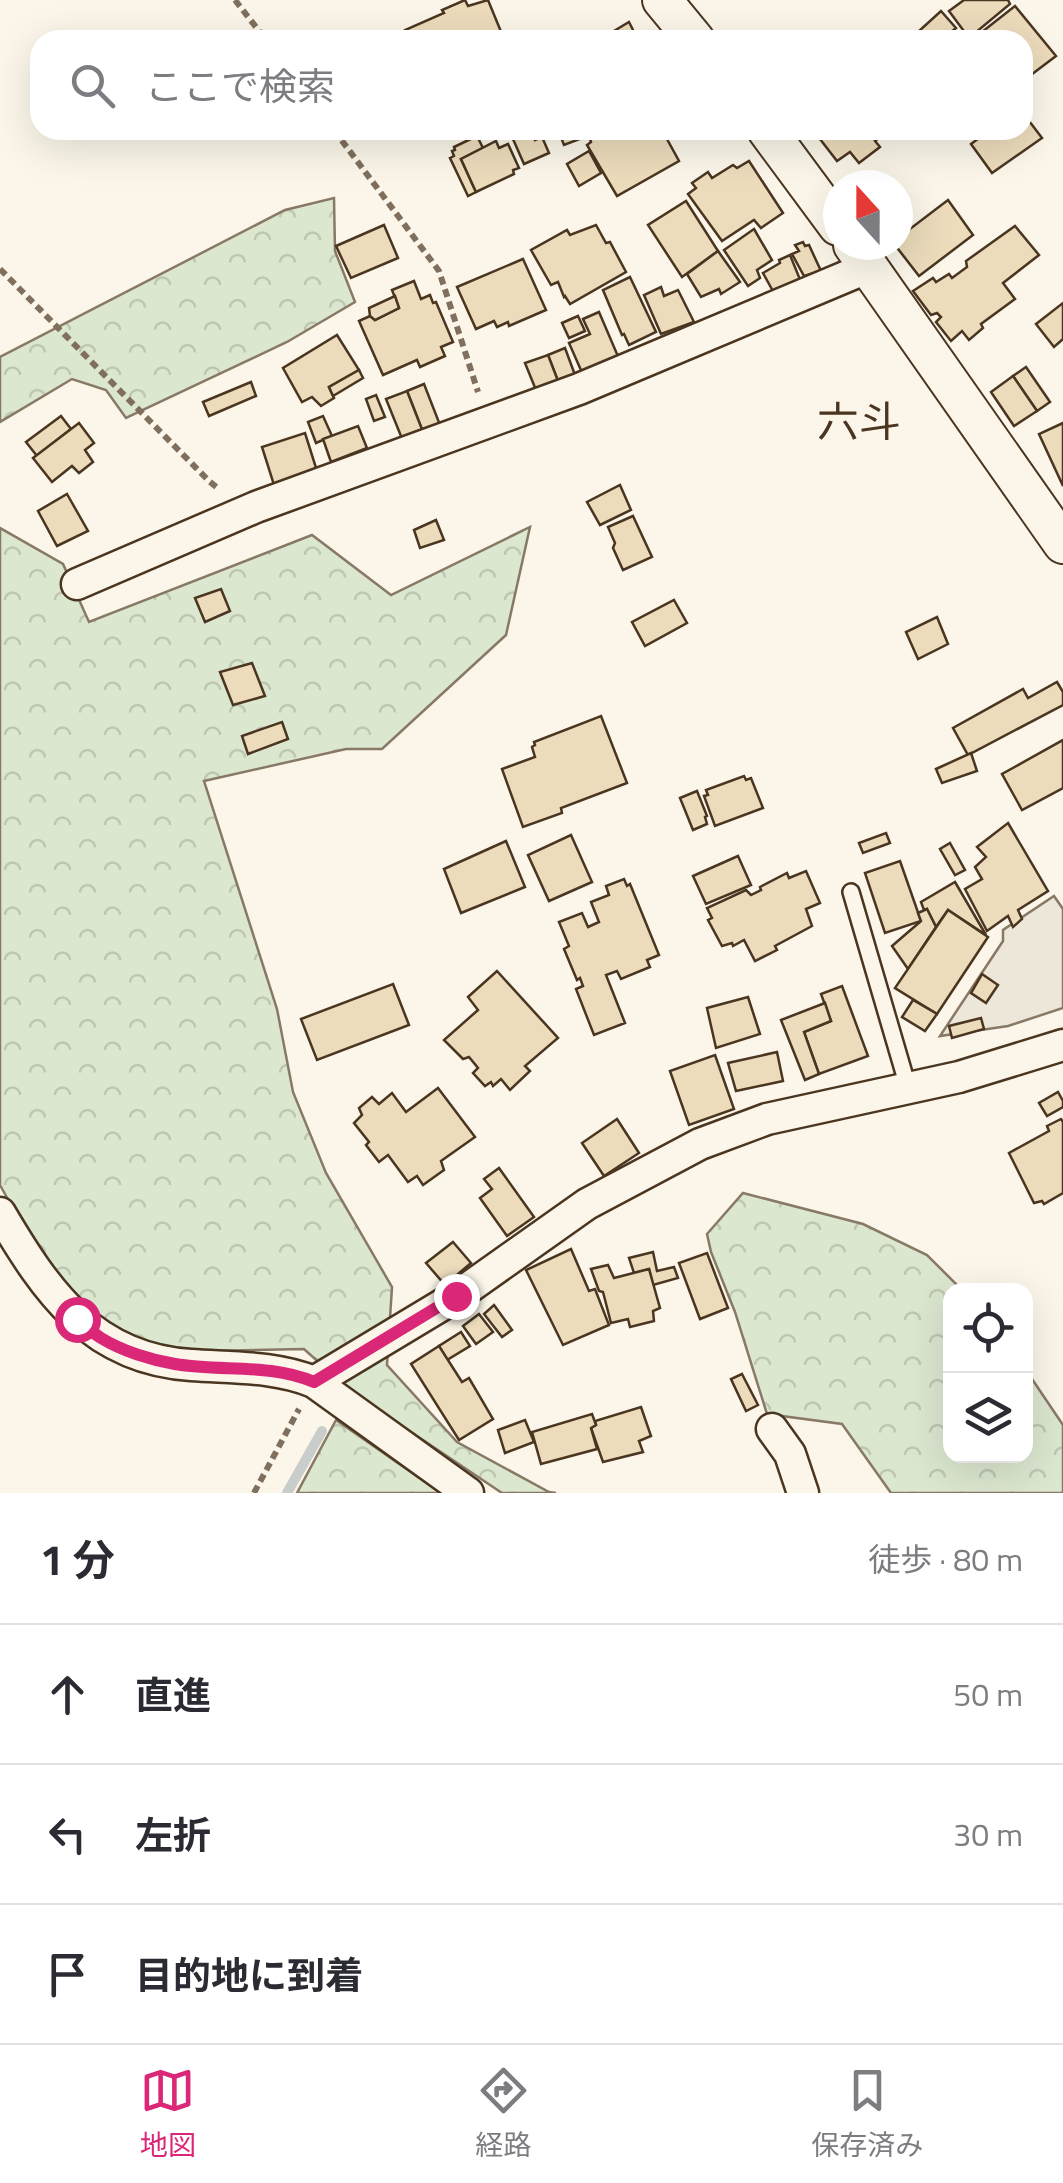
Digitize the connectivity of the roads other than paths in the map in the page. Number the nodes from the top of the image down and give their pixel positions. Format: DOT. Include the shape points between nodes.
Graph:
graph roads {
  1 [pos="662,0"];
  2 [pos="687,30"];
  3 [pos="774,140"];
  4 [pos="823,206"];
  5 [pos="853,260"];
  6 [pos="864,260"];
  7 [pos="1058,527"];
  8 [pos="77,584"];
  9 [pos="851,892"];
  10 [pos="1063,1045"];
  11 [pos="908,1088"];
  12 [pos="0,1213"];
  13 [pos="314,1382"];
  14 [pos="772,1429"];
  15 [pos="468,1493"];
  16 [pos="803,1493"];
  1 -- 2 [label="street"];
  3 -- 4 [label="street"];
  5 -- 8 [label="street" via="578,390 256,507"];
  6 -- 7 [label="street"];
  9 -- 11 [label="lane"];
  10 -- 11 [label="street"];
  11 -- 13 [label="street" via="767,1119 700,1144 587,1204 456,1296"];
  12 -- 13 [label="street" via="51,1291 101,1338 176,1364 272,1370"];
  13 -- 15 [label="street"];
  14 -- 16 [label="street" via="790,1454"];
}
